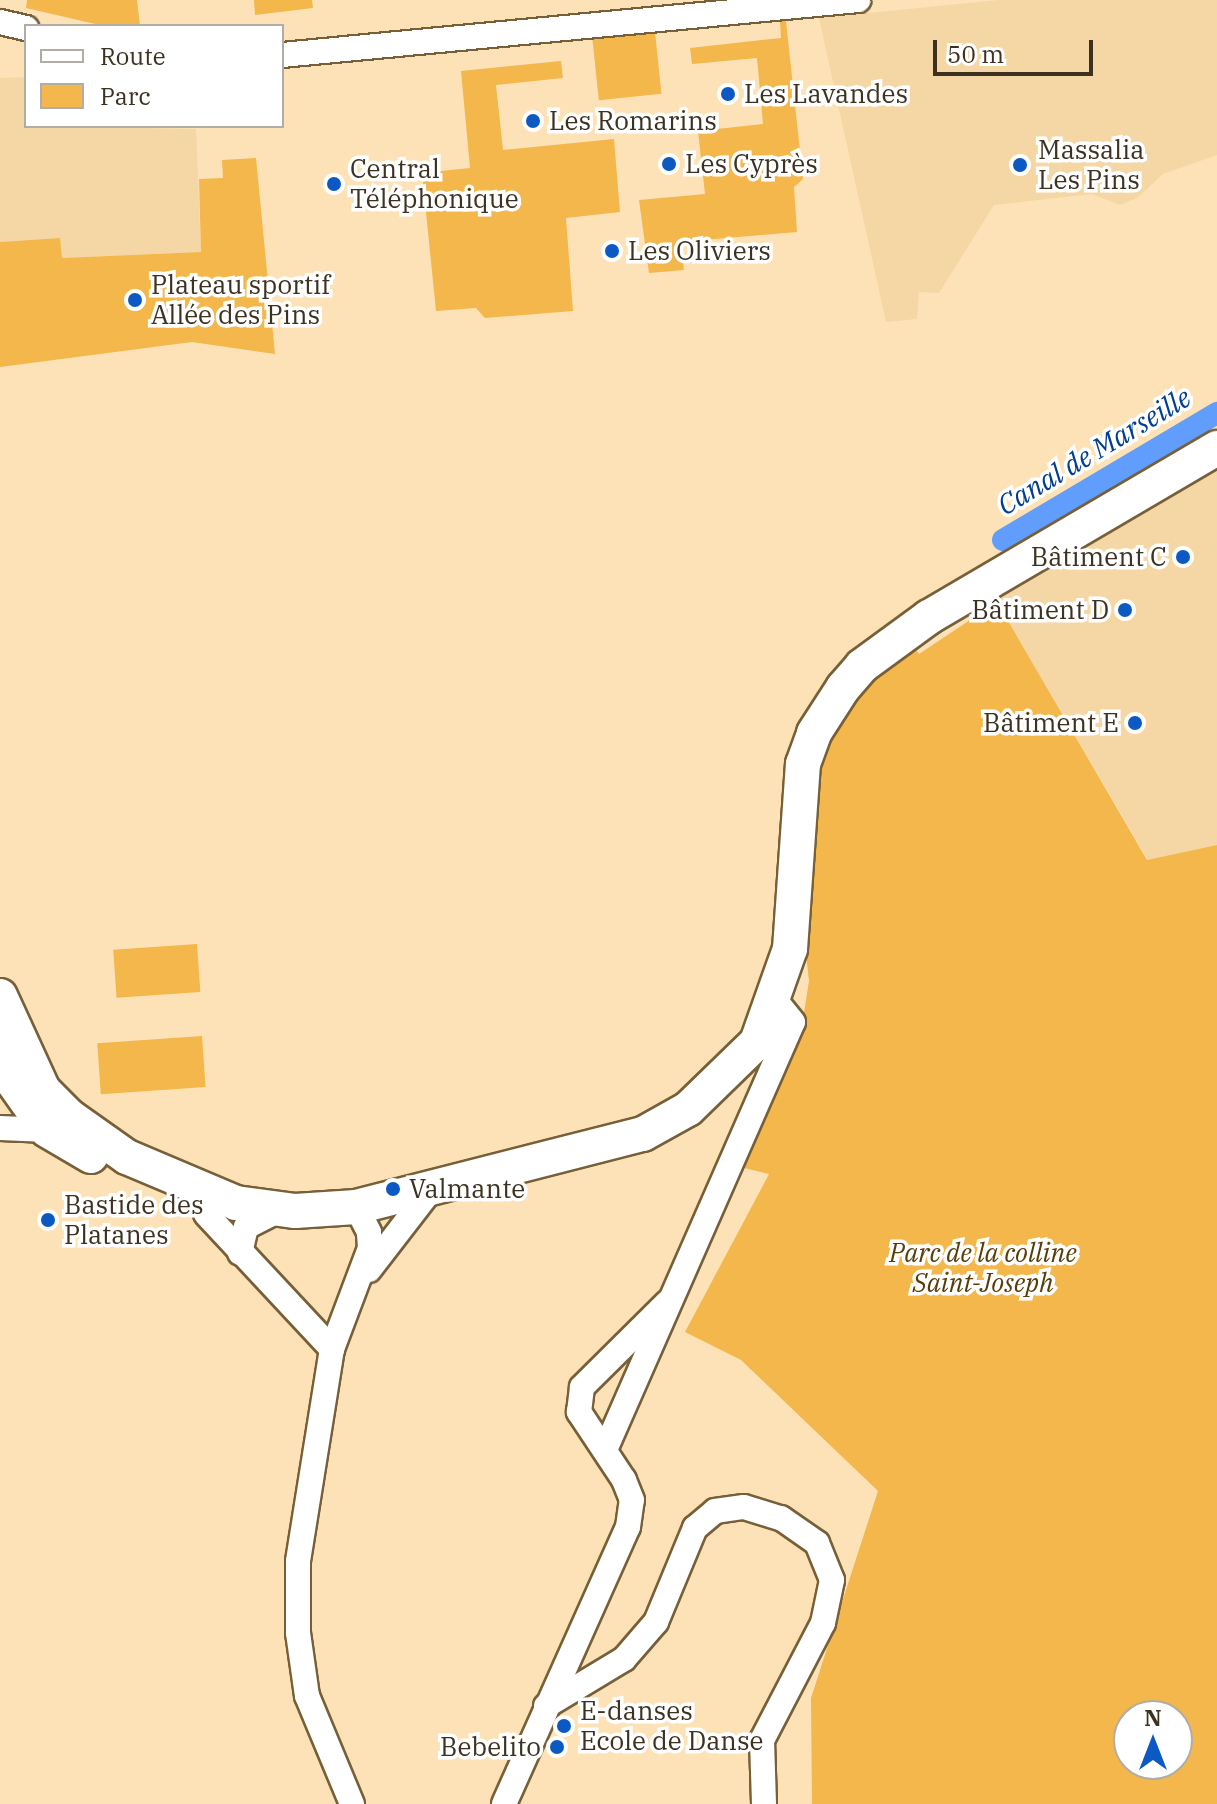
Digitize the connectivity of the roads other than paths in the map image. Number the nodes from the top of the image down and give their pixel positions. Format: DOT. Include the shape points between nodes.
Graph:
graph roads {
  1 [pos="858,0"];
  2 [pos="0,22"];
  3 [pos="24,28"];
  4 [pos="284,55"];
  5 [pos="1217,448"];
  6 [pos="0,996"];
  7 [pos="776,1001"];
  8 [pos="0,1042"];
  9 [pos="22,1082"];
  10 [pos="0,1128"];
  11 [pos="47,1130"];
  12 [pos="438,1191"];
  13 [pos="280,1210"];
  14 [pos="360,1214"];
  15 [pos="243,1240"];
  16 [pos="358,1284"];
  17 [pos="667,1303"];
  18 [pos="332,1349"];
  19 [pos="605,1450"];
  20 [pos="546,1706"];
  21 [pos="352,1804"];
  22 [pos="504,1804"];
  23 [pos="764,1804"];
  1 -- 4 [label="street"];
  2 -- 3 [label="street"];
  5 -- 7 [label="street" via="929,617 862,666 843,688 814,733 803,764 790,949"];
  6 -- 9 [label="street"];
  7 -- 12 [label="street" via="757,1042 688,1109 643,1134"];
  7 -- 17 [label="street" via="793,1022"];
  8 -- 9 [label="street"];
  9 -- 11 [label="street"];
  9 -- 13 [label="street" via="127,1157 236,1203"];
  10 -- 11 [label="street"];
  11 -- 15 [label="street" via="136,1182 206,1214"];
  12 -- 14 [label="street"];
  12 -- 16 [label="street"];
  13 -- 14 [label="street"];
  13 -- 15 [label="street"];
  14 -- 15 [label="street"];
  14 -- 16 [label="street" via="370,1248"];
  15 -- 18 [label="street"];
  16 -- 18 [label="street"];
  17 -- 19 [label="street"];
  17 -- 19 [label="street" via="582,1387 579,1412"];
  18 -- 21 [label="street" via="298,1561 298,1633 307,1696"];
  19 -- 20 [label="street" via="632,1500 628,1527"];
  20 -- 22 [label="street"];
  20 -- 23 [label="street" via="624,1659 656,1622 695,1528 715,1511 744,1507 781,1518 817,1543 832,1580 823,1623 762,1740"];
}
